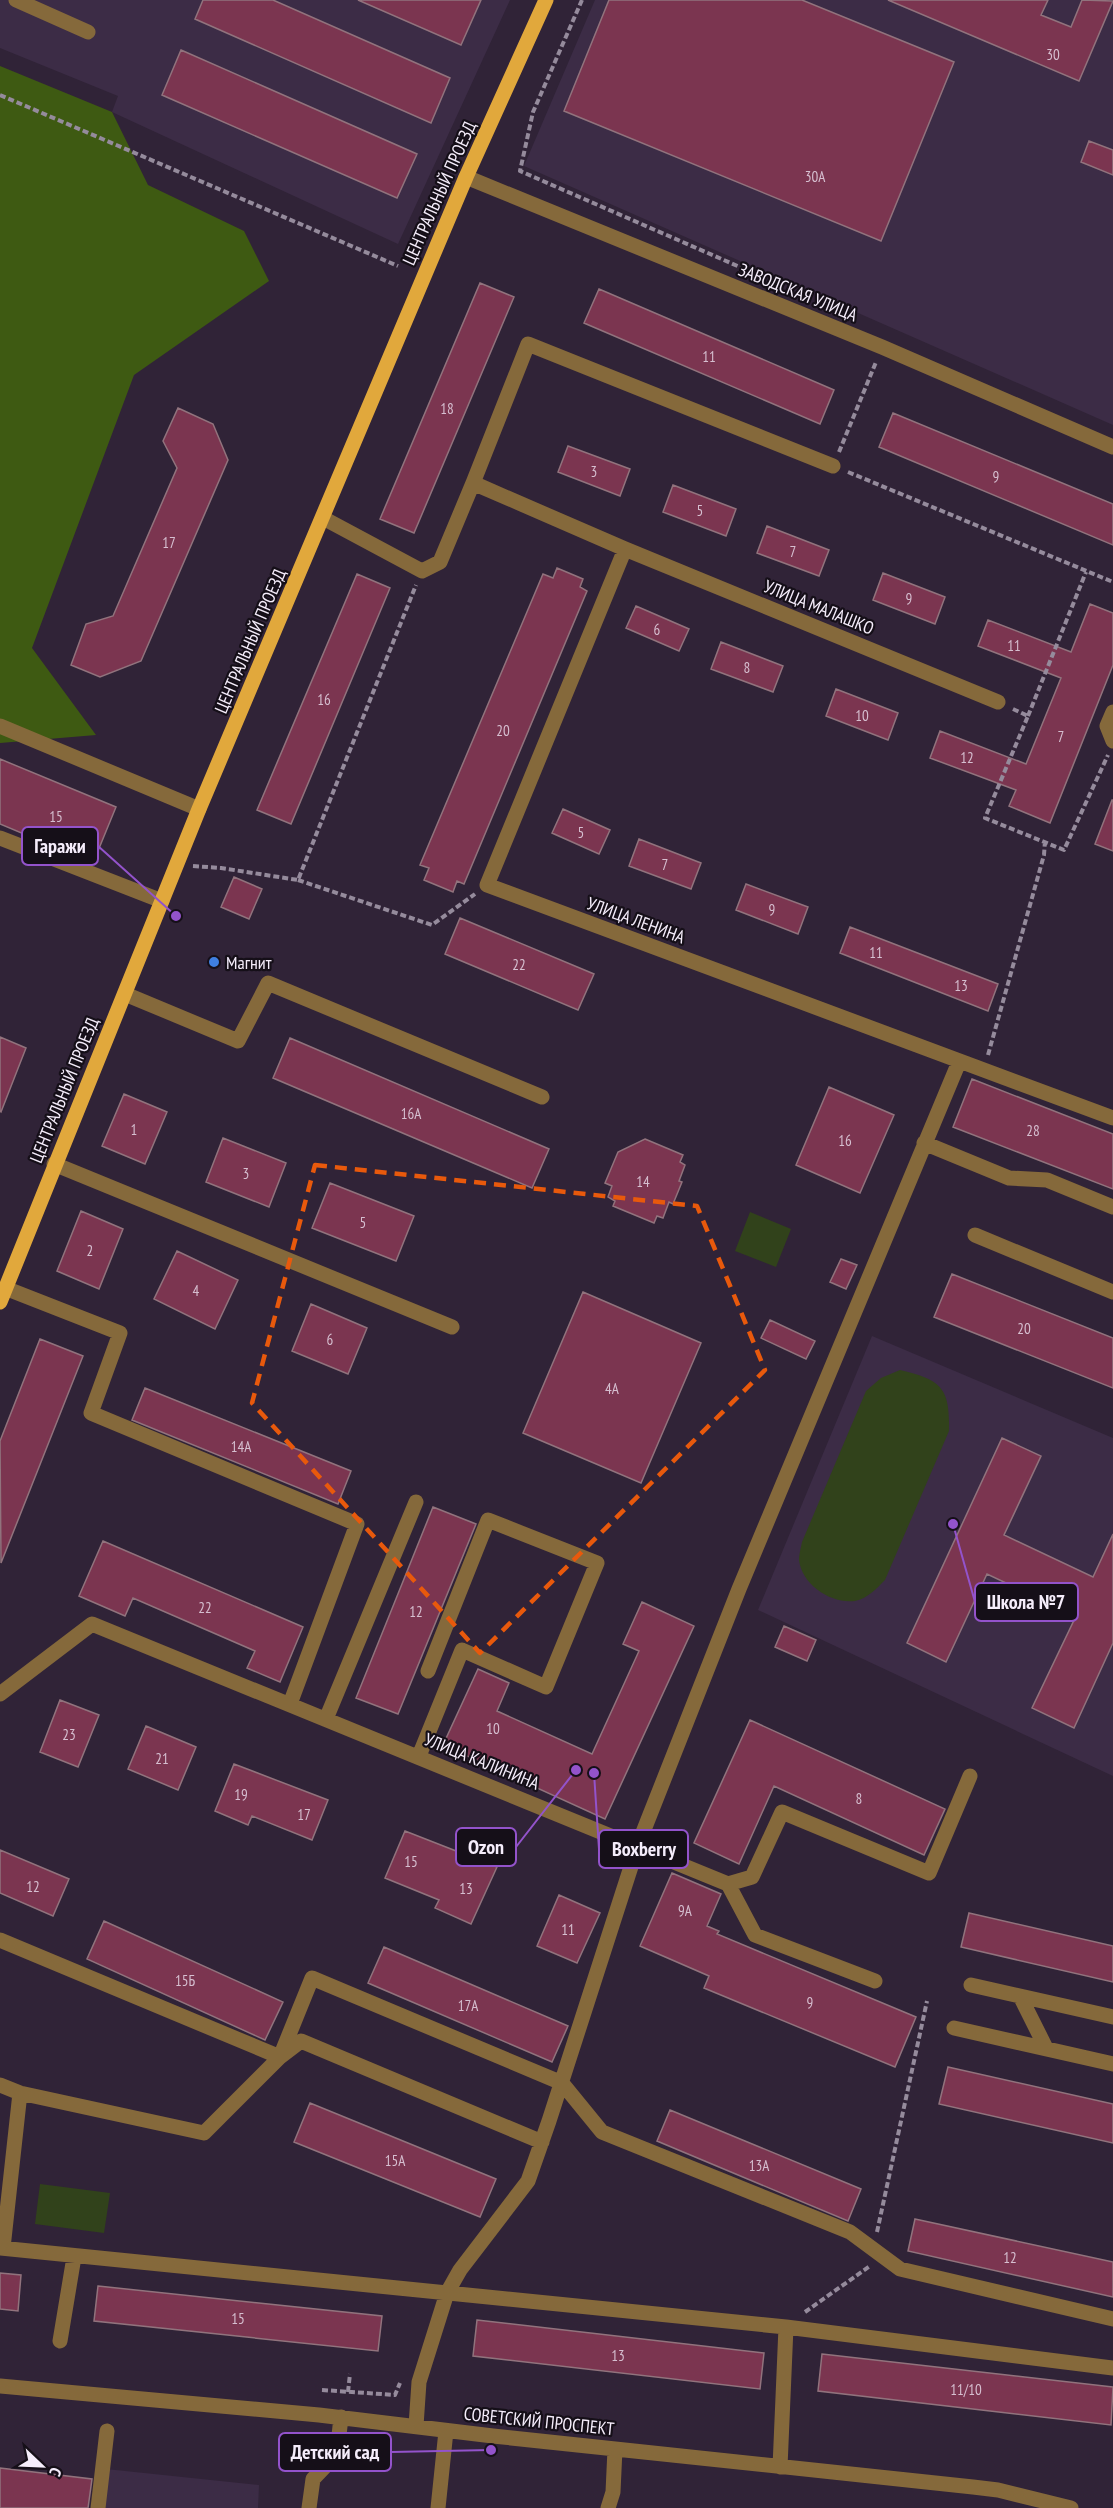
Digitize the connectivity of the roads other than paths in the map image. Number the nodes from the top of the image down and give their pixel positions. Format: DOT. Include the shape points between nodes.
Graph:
graph roads {
  1 [pos="16,0"];
  2 [pos="546,0"];
  3 [pos="88,32"];
  4 [pos="466,177"];
  5 [pos="1113,447"];
  6 [pos="833,466"];
  7 [pos="473,483"];
  8 [pos="323,518"];
  9 [pos="625,549"];
  10 [pos="998,702"];
  11 [pos="1113,712"];
  12 [pos="0,726"];
  13 [pos="1111,748"];
  14 [pos="199,809"];
  15 [pos="0,838"];
  16 [pos="162,901"];
  17 [pos="125,994"];
  18 [pos="958,1062"];
  19 [pos="542,1097"];
  20 [pos="1113,1118"];
  21 [pos="924,1143"];
  22 [pos="54,1164"];
  23 [pos="1113,1207"];
  24 [pos="975,1235"];
  25 [pos="1113,1292"];
  26 [pos="3,1295"];
  27 [pos="452,1327"];
  28 [pos="416,1502"];
  29 [pos="429,1671"];
  30 [pos="0,1694"];
  31 [pos="290,1704"];
  32 [pos="326,1719"];
  33 [pos="418,1756"];
  34 [pos="970,1776"];
  35 [pos="638,1845"];
  36 [pos="728,1884"];
  37 [pos="0,1940"];
  38 [pos="874,1981"];
  39 [pos="971,1985"];
  40 [pos="1020,1996"];
  41 [pos="1113,2017"];
  42 [pos="954,2028"];
  43 [pos="1046,2049"];
  44 [pos="280,2057"];
  45 [pos="1113,2064"];
  46 [pos="562,2083"];
  47 [pos="0,2085"];
  48 [pos="20,2093"];
  49 [pos="542,2142"];
  50 [pos="1,2248"];
  51 [pos="74,2257"];
  52 [pos="447,2293"];
  53 [pos="1113,2319"];
  54 [pos="786,2326"];
  55 [pos="60,2341"];
  56 [pos="1113,2368"];
  57 [pos="0,2386"];
  58 [pos="341,2417"];
  59 [pos="416,2426"];
  60 [pos="107,2431"];
  61 [pos="446,2431"];
  62 [pos="615,2449"];
  63 [pos="780,2467"];
  64 [pos="98,2508"];
  65 [pos="309,2508"];
  66 [pos="438,2508"];
  67 [pos="608,2508"];
  68 [pos="1071,2508"];
  1 -- 3 [label="street"];
  2 -- 4 [label="main road, ЦЕНТРАЛЬНЫЙ ПРОЕЗД"];
  4 -- 5 [label="street, ЗАВОДСКАЯ УЛИЦА" via="882,347"];
  4 -- 8 [label="main road, ЦЕНТРАЛЬНЫЙ ПРОЕЗД"];
  6 -- 7 [label="street" via="528,344"];
  7 -- 8 [label="street" via="440,562 422,571"];
  7 -- 9 [label="street, УЛИЦА МАЛАШКО"];
  8 -- 14 [label="main road, ЦЕНТРАЛЬНЫЙ ПРОЕЗД"];
  9 -- 10 [label="street, УЛИЦА МАЛАШКО"];
  9 -- 18 [label="street, УЛИЦА ЛЕНИНА" via="487,885"];
  11 -- 13 [label="street" via="1107,726"];
  12 -- 14 [label="street"];
  14 -- 16 [label="main road, ЦЕНТРАЛЬНЫЙ ПРОЕЗД"];
  15 -- 16 [label="street"];
  16 -- 17 [label="main road, ЦЕНТРАЛЬНЫЙ ПРОЕЗД"];
  17 -- 19 [label="street" via="238,1041 268,983"];
  17 -- 22 [label="main road, ЦЕНТРАЛЬНЫЙ ПРОЕЗД"];
  18 -- 20 [label="street, УЛИЦА ЛЕНИНА"];
  18 -- 21 [label="street"];
  21 -- 23 [label="street" via="1009,1178 1047,1180"];
  21 -- 35 [label="street" via="739,1589"];
  22 -- 26 [label="main road, ЦЕНТРАЛЬНЫЙ ПРОЕЗД"];
  22 -- 27 [label="street"];
  24 -- 25 [label="street"];
  26 -- 31 [label="street" via="120,1333 91,1413 357,1524"];
  28 -- 32 [label="street"];
  29 -- 33 [label="street" via="488,1520 597,1563 546,1687 462,1650"];
  30 -- 31 [label="street, УЛИЦА КАЛИНИНА" via="92,1624"];
  31 -- 32 [label="street, УЛИЦА КАЛИНИНА"];
  32 -- 33 [label="street, УЛИЦА КАЛИНИНА"];
  33 -- 35 [label="street, УЛИЦА КАЛИНИНА"];
  34 -- 36 [label="street" via="929,1873 782,1812 752,1877"];
  35 -- 36 [label="street, УЛИЦА КАЛИНИНА"];
  35 -- 46 [label="street"];
  36 -- 38 [label="street" via="755,1935"];
  37 -- 44 [label="street"];
  39 -- 40 [label="street"];
  40 -- 41 [label="street"];
  40 -- 43 [label="street"];
  42 -- 43 [label="street"];
  43 -- 45 [label="street"];
  44 -- 46 [label="street" via="312,1978"];
  44 -- 48 [label="street" via="204,2133"];
  44 -- 49 [label="street" via="301,2041"];
  46 -- 49 [label="street"];
  46 -- 53 [label="street" via="602,2132 850,2232 900,2269"];
  47 -- 48 [label="street"];
  48 -- 50 [label="street"];
  49 -- 52 [label="street" via="528,2181"];
  50 -- 51 [label="street"];
  51 -- 52 [label="street"];
  51 -- 55 [label="street"];
  52 -- 54 [label="street"];
  52 -- 59 [label="street" via="419,2382"];
  54 -- 56 [label="street"];
  54 -- 63 [label="street"];
  57 -- 58 [label="street, СОВЕТСКИЙ ПРОСПЕКТ"];
  58 -- 59 [label="street, СОВЕТСКИЙ ПРОСПЕКТ"];
  58 -- 65 [label="street" via="337,2454 312,2479"];
  59 -- 61 [label="street, СОВЕТСКИЙ ПРОСПЕКТ"];
  60 -- 64 [label="street"];
  61 -- 62 [label="street, СОВЕТСКИЙ ПРОСПЕКТ"];
  61 -- 66 [label="street"];
  62 -- 63 [label="street, СОВЕТСКИЙ ПРОСПЕКТ"];
  62 -- 67 [label="street" via="613,2492"];
  63 -- 68 [label="street, СОВЕТСКИЙ ПРОСПЕКТ" via="989,2489"];
}
